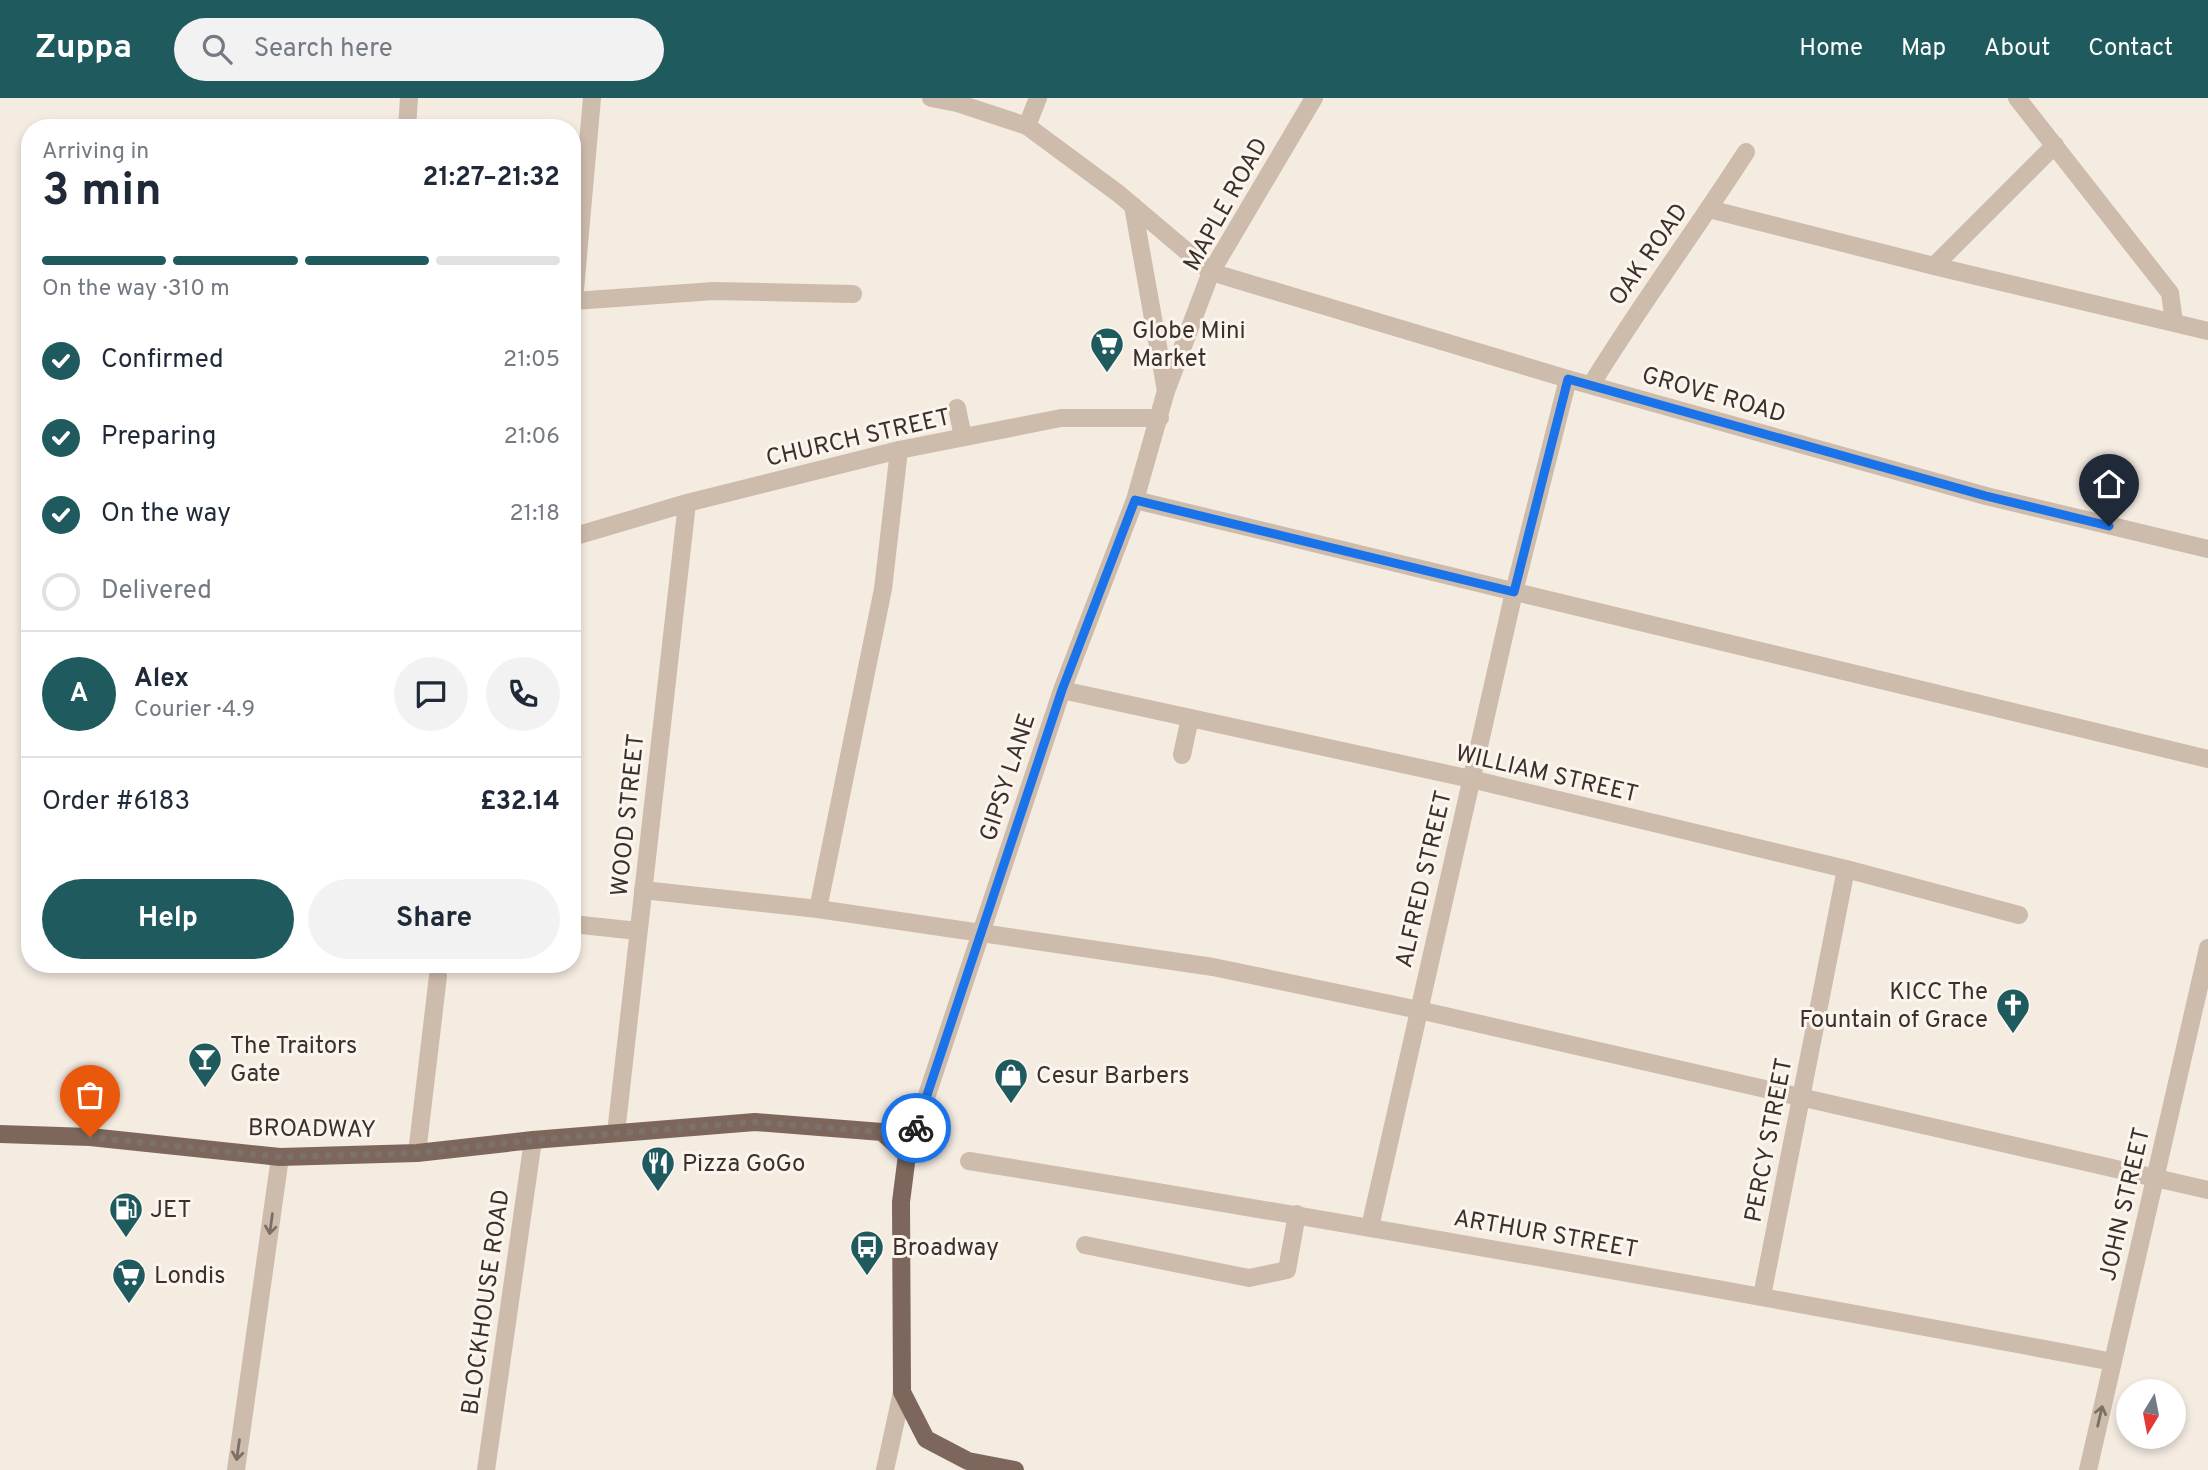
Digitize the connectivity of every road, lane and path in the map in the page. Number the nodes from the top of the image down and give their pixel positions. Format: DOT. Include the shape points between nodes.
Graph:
graph roads {
  1 [pos="409,98"];
  2 [pos="592,98"];
  3 [pos="931,98"];
  4 [pos="1038,98"];
  5 [pos="1314,98"];
  6 [pos="2017,98"];
  7 [pos="408,119"];
  8 [pos="1027,126"];
  9 [pos="2055,145"];
  10 [pos="1746,152"];
  11 [pos="1133,206"];
  12 [pos="1709,209"];
  13 [pos="581,219"];
  14 [pos="1934,266"];
  15 [pos="1211,272"];
  16 [pos="853,295"];
  17 [pos="581,306"];
  18 [pos="2174,322"];
  19 [pos="2208,331"];
  20 [pos="1568,379"];
  21 [pos="1591,385"];
  22 [pos="1166,391"];
  23 [pos="957,408"];
  24 [pos="1160,418"];
  25 [pos="963,437"];
  26 [pos="899,450"];
  27 [pos="1135,500"];
  28 [pos="687,503"];
  29 [pos="581,534"];
  30 [pos="2208,549"];
  31 [pos="1514,592"];
  32 [pos="1062,690"];
  33 [pos="1189,718"];
  34 [pos="1182,755"];
  35 [pos="2208,759"];
  36 [pos="1471,779"];
  37 [pos="1846,869"];
  38 [pos="643,890"];
  39 [pos="818,909"];
  40 [pos="2019,915"];
  41 [pos="581,925"];
  42 [pos="638,931"];
  43 [pos="981,933"];
  44 [pos="2207,955"];
  45 [pos="438,976"];
  46 [pos="1419,1010"];
  47 [pos="1801,1097"];
  48 [pos="616,1133"];
  49 [pos="0,1134"];
  50 [pos="533,1140"];
  51 [pos="416,1153"];
  52 [pos="907,1155"];
  53 [pos="280,1157"];
  54 [pos="969,1161"];
  55 [pos="2156,1177"];
  56 [pos="2208,1190"];
  57 [pos="1297,1214"];
  58 [pos="1370,1227"];
  59 [pos="1085,1245"];
  60 [pos="1762,1296"];
  61 [pos="2113,1362"];
  62 [pos="902,1392"];
  63 [pos="236,1470"];
  64 [pos="486,1470"];
  65 [pos="885,1470"];
  66 [pos="1015,1470"];
  67 [pos="2088,1470"];
  1 -- 7 [label="street"];
  2 -- 13 [label="street"];
  3 -- 8 [label="street"];
  4 -- 8 [label="street"];
  5 -- 15 [label="street, MAPLE ROAD"];
  6 -- 9 [label="street"];
  8 -- 11 [label="street"];
  9 -- 14 [label="street"];
  9 -- 18 [label="street" via="2170,293"];
  10 -- 12 [label="street, OAK ROAD"];
  11 -- 15 [label="street"];
  11 -- 22 [label="street"];
  12 -- 14 [label="street"];
  12 -- 21 [label="street, OAK ROAD"];
  14 -- 18 [label="street"];
  15 -- 20 [label="street, GROVE ROAD"];
  15 -- 22 [label="street, MAPLE ROAD"];
  16 -- 17 [label="street" via="714,291"];
  18 -- 19 [label="street"];
  20 -- 21 [label="street, GROVE ROAD"];
  20 -- 31 [label="street, ALFRED STREET"];
  21 -- 30 [label="street, GROVE ROAD" via="1986,496"];
  22 -- 24 [label="street, MAPLE ROAD"];
  23 -- 25 [label="street"];
  24 -- 25 [label="street, CHURCH STREET" via="1061,418"];
  24 -- 27 [label="street, GIPSY LANE"];
  25 -- 26 [label="street, CHURCH STREET"];
  26 -- 28 [label="street, CHURCH STREET"];
  26 -- 39 [label="street" via="883,589"];
  27 -- 31 [label="street"];
  27 -- 32 [label="street, GIPSY LANE"];
  28 -- 29 [label="street, CHURCH STREET"];
  28 -- 38 [label="street, WOOD STREET"];
  31 -- 35 [label="street"];
  31 -- 36 [label="street, ALFRED STREET"];
  32 -- 33 [label="street, WILLIAM STREET"];
  32 -- 43 [label="street, GIPSY LANE"];
  33 -- 34 [label="street"];
  33 -- 36 [label="street, WILLIAM STREET"];
  36 -- 37 [label="street, WILLIAM STREET"];
  36 -- 46 [label="street, ALFRED STREET"];
  37 -- 40 [label="street, WILLIAM STREET"];
  37 -- 47 [label="street, PERCY STREET"];
  38 -- 39 [label="street"];
  38 -- 42 [label="street, WOOD STREET"];
  39 -- 43 [label="street"];
  41 -- 42 [label="street"];
  42 -- 48 [label="street, WOOD STREET"];
  43 -- 46 [label="street" via="1213,967"];
  43 -- 52 [label="street, GIPSY LANE"];
  44 -- 55 [label="street, JOHN STREET"];
  45 -- 51 [label="street"];
  46 -- 47 [label="street"];
  46 -- 58 [label="street, ALFRED STREET"];
  47 -- 55 [label="street"];
  47 -- 60 [label="street, PERCY STREET"];
  48 -- 50 [label="main road, BROADWAY"];
  48 -- 52 [label="main road, BROADWAY" via="755,1122 882,1132"];
  49 -- 53 [label="main road, BROADWAY" via="90,1137"];
  50 -- 51 [label="main road, BROADWAY"];
  50 -- 64 [label="street, BLOCKHOUSE ROAD"];
  51 -- 53 [label="main road, BROADWAY"];
  52 -- 62 [label="main road" via="901,1202"];
  53 -- 63 [label="street, one-way"];
  54 -- 57 [label="street, ARTHUR STREET"];
  55 -- 56 [label="street"];
  55 -- 61 [label="street, JOHN STREET"];
  57 -- 58 [label="street, ARTHUR STREET"];
  57 -- 59 [label="street" via="1287,1270 1249,1278"];
  58 -- 60 [label="street, ARTHUR STREET"];
  60 -- 61 [label="street, ARTHUR STREET"];
  67 -- 61 [label="street, JOHN STREET, one-way"];
  62 -- 65 [label="street"];
  62 -- 66 [label="main road" via="926,1438 968,1461"];
}
